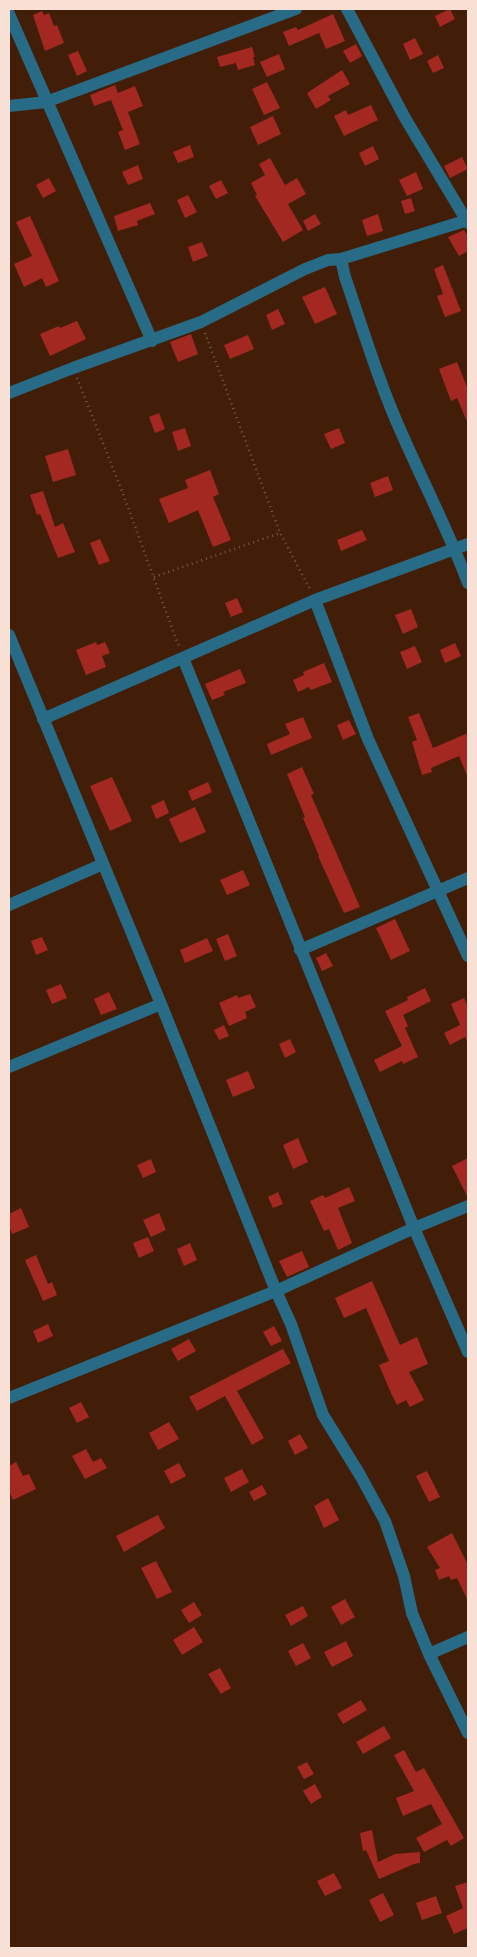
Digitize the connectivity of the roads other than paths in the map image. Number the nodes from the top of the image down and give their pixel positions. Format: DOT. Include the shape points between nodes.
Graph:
graph roads {
  1 [pos="296,9"];
  2 [pos="347,9"];
  3 [pos="9,14"];
  4 [pos="46,102"];
  5 [pos="9,106"];
  6 [pos="468,221"];
  7 [pos="341,259"];
  8 [pos="152,341"];
  9 [pos="10,390"];
  10 [pos="468,544"];
  11 [pos="455,548"];
  12 [pos="468,583"];
  13 [pos="315,600"];
  14 [pos="9,635"];
  15 [pos="183,658"];
  16 [pos="43,719"];
  17 [pos="103,864"];
  18 [pos="468,878"];
  19 [pos="438,889"];
  20 [pos="9,905"];
  21 [pos="300,950"];
  22 [pos="468,956"];
  23 [pos="161,1004"];
  24 [pos="9,1067"];
  25 [pos="468,1206"];
  26 [pos="414,1228"];
  27 [pos="276,1291"];
  28 [pos="468,1352"];
  29 [pos="9,1398"];
  30 [pos="468,1637"];
  31 [pos="429,1654"];
  32 [pos="468,1733"];
  1 -- 4 [label="street"];
  2 -- 6 [label="street" via="404,118"];
  3 -- 4 [label="street"];
  4 -- 5 [label="street"];
  4 -- 8 [label="street"];
  6 -- 7 [label="street"];
  7 -- 8 [label="street" via="304,269 201,322"];
  7 -- 11 [label="street" via="383,387"];
  8 -- 9 [label="street"];
  10 -- 11 [label="street"];
  11 -- 12 [label="street"];
  11 -- 13 [label="street"];
  13 -- 15 [label="street"];
  13 -- 19 [label="street" via="368,739"];
  14 -- 16 [label="street"];
  15 -- 16 [label="street"];
  15 -- 21 [label="street"];
  16 -- 17 [label="street"];
  17 -- 20 [label="street"];
  17 -- 23 [label="street"];
  18 -- 19 [label="street"];
  19 -- 21 [label="street"];
  19 -- 22 [label="street"];
  21 -- 26 [label="street"];
  23 -- 24 [label="street"];
  23 -- 27 [label="street"];
  25 -- 26 [label="street"];
  26 -- 27 [label="street"];
  26 -- 28 [label="street"];
  27 -- 29 [label="street"];
  27 -- 31 [label="street" via="292,1324 323,1416 385,1520 404,1576 412,1613"];
  30 -- 31 [label="street"];
  31 -- 32 [label="street"];
}
